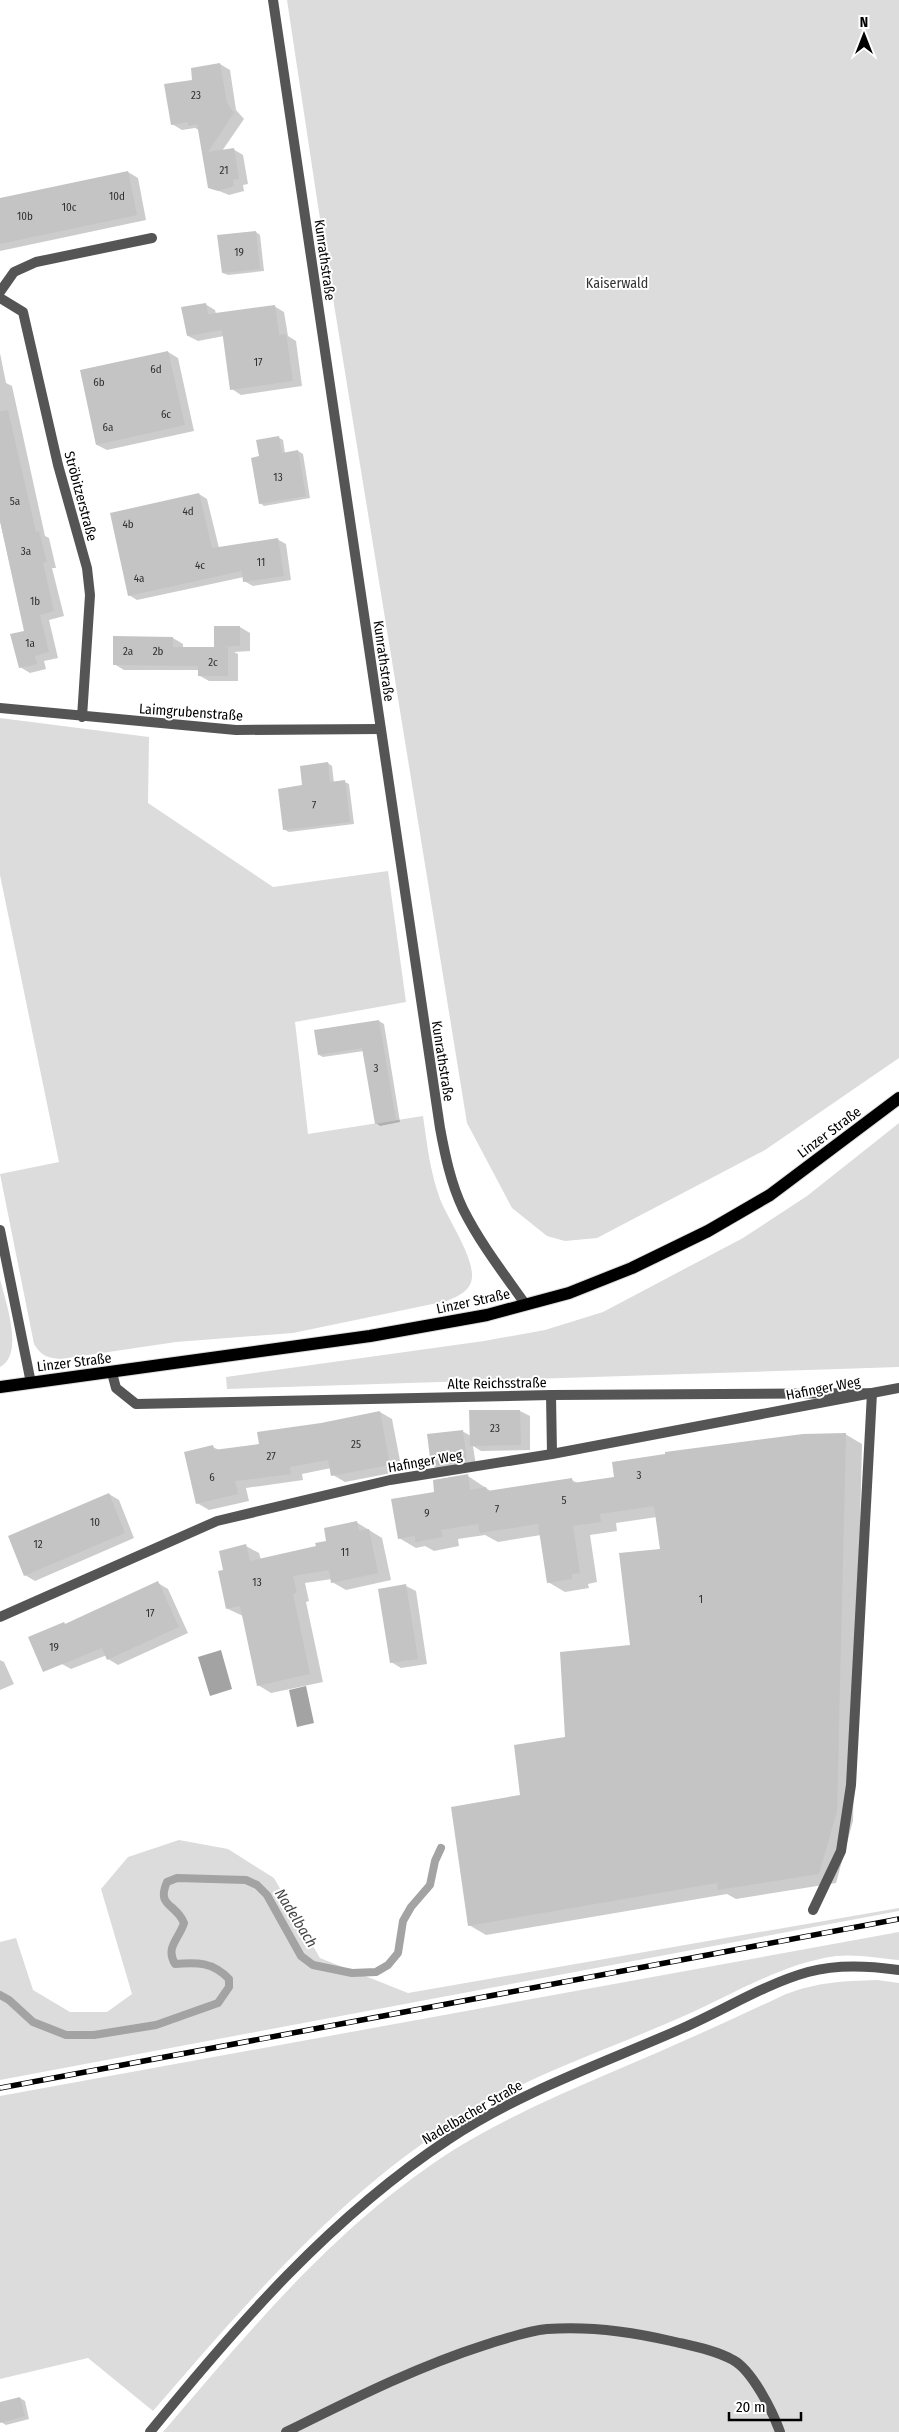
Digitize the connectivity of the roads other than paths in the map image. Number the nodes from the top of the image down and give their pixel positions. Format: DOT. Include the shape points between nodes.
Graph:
graph roads {
  1 [pos="274,0"];
  2 [pos="152,238"];
  3 [pos="0,292"];
  4 [pos="0,298"];
  5 [pos="0,708"];
  6 [pos="82,717"];
  7 [pos="380,729"];
  8 [pos="899,1098"];
  9 [pos="0,1230"];
  10 [pos="526,1305"];
  11 [pos="112,1373"];
  12 [pos="31,1383"];
  13 [pos="0,1387"];
  14 [pos="899,1388"];
  15 [pos="872,1393"];
  16 [pos="551,1395"];
  17 [pos="552,1454"];
  18 [pos="0,1617"];
  19 [pos="813,1910"];
  20 [pos="899,1970"];
  21 [pos="150,2432"];
  22 [pos="286,2432"];
  23 [pos="780,2432"];
  1 -- 7 [label="street, Kunrathstraße"];
  2 -- 3 [label="street" via="36,262 14,272"];
  4 -- 6 [label="street, Ströbitzerstraße" via="23,312 58,464 87,568 90,595"];
  5 -- 6 [label="street, Laimgrubenstraße"];
  6 -- 7 [label="street, Laimgrubenstraße" via="236,730"];
  7 -- 10 [label="street, Kunrathstraße" via="449,1170 463,1208 485,1247"];
  8 -- 10 [label="main road, Linzer Straße" via="770,1195 708,1231 600,1281"];
  9 -- 12 [label="street"];
  10 -- 11 [label="main road, Linzer Straße" via="370,1336"];
  11 -- 12 [label="main road, Linzer Straße"];
  11 -- 16 [label="street, Alte Reichsstraße" via="116,1388 136,1404"];
  12 -- 13 [label="main road, Linzer Straße"];
  14 -- 15 [label="street, Alte Reichsstraße"];
  15 -- 16 [label="street, Alte Reichsstraße"];
  15 -- 17 [label="street, Hafinger Weg"];
  15 -- 19 [label="street" via="852,1784 840,1851"];
  16 -- 17 [label="street"];
  17 -- 18 [label="street, Hafinger Weg" via="390,1480 217,1520"];
  20 -- 21 [label="street, Nadelbacher Straße" via="838,1967 809,1972 781,1982 526,2096 450,2139 382,2187 318,2244 244,2322"];
  22 -- 23 [label="street" via="423,2367 508,2338 547,2329 589,2329 663,2339 734,2360 756,2386 775,2416"];
}
